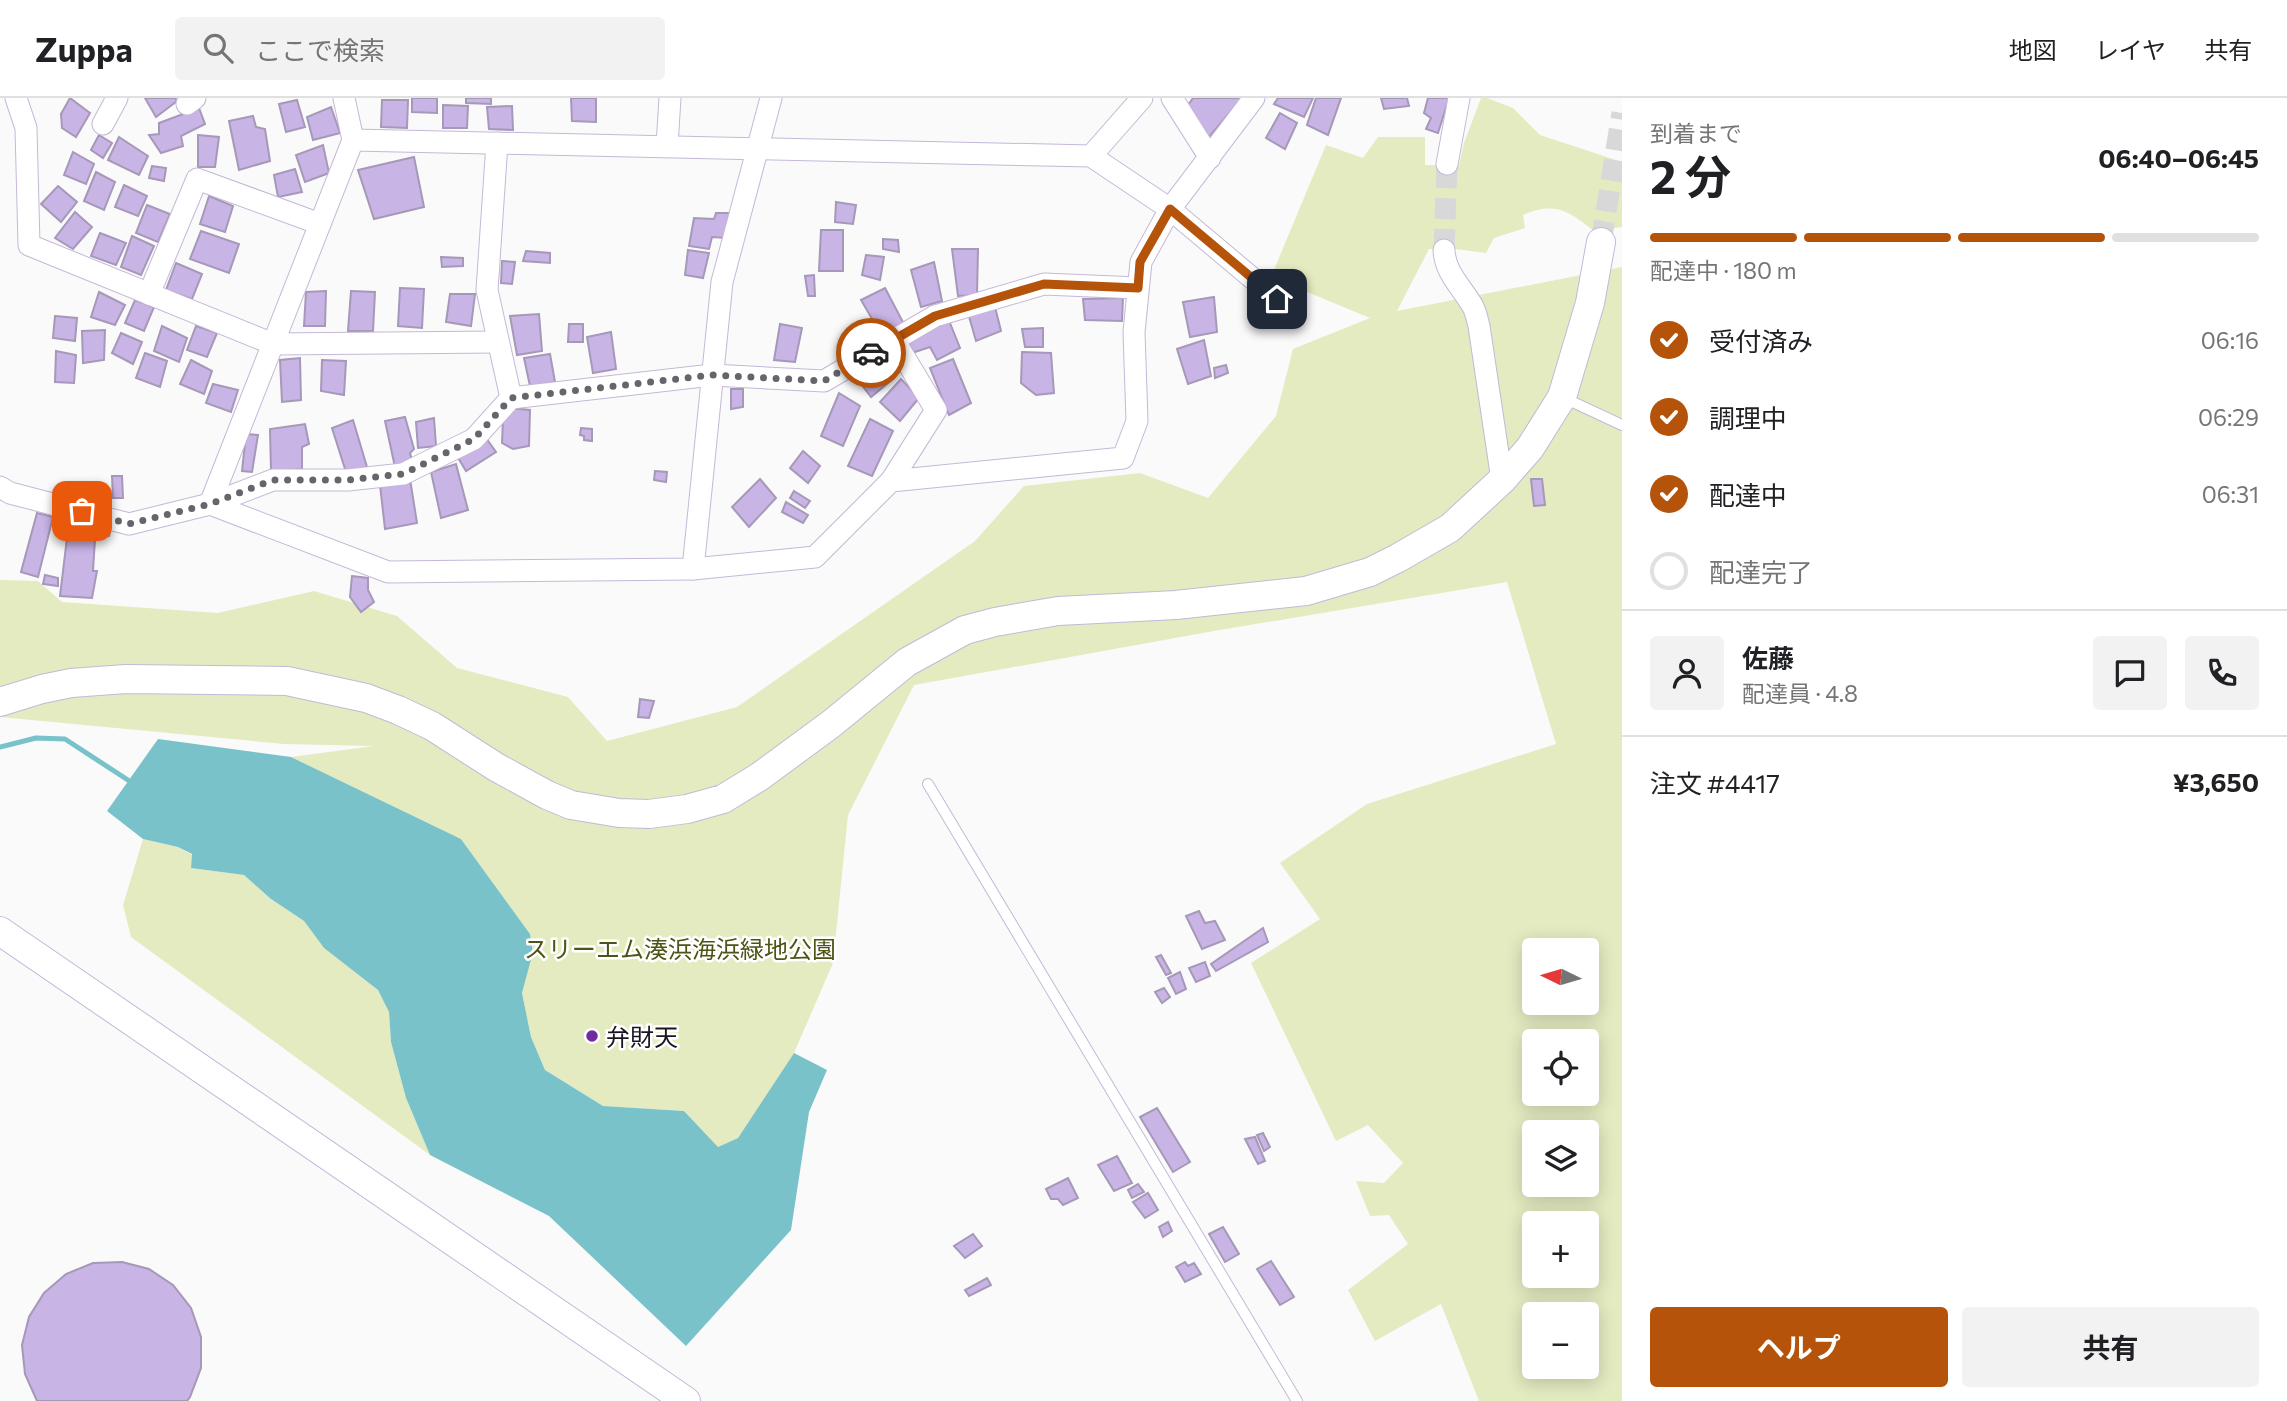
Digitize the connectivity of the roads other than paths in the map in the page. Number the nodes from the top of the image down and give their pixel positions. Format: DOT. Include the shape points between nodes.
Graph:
graph roads {
  1 [pos="16,98"];
  2 [pos="117,98"];
  3 [pos="344,98"];
  4 [pos="670,98"];
  5 [pos="771,98"];
  6 [pos="1142,98"];
  7 [pos="1172,98"];
  8 [pos="1254,98"];
  9 [pos="1459,98"];
  10 [pos="103,124"];
  11 [pos="353,140"];
  12 [pos="497,143"];
  13 [pos="667,146"];
  14 [pos="757,148"];
  15 [pos="1091,156"];
  16 [pos="1210,158"];
  17 [pos="1447,164"];
  18 [pos="1170,209"];
  19 [pos="320,224"];
  20 [pos="1601,242"];
  21 [pos="1444,250"];
  22 [pos="1138,288"];
  23 [pos="149,294"];
  24 [pos="1277,299"];
  25 [pos="894,340"];
  26 [pos="498,342"];
  27 [pos="273,344"];
  28 [pos="712,375"];
  29 [pos="1562,397"];
  30 [pos="511,398"];
  31 [pos="1622,425"];
  32 [pos="1502,480"];
  33 [pos="891,481"];
  34 [pos="0,487"];
  35 [pos="210,504"];
  36 [pos="693,569"];
  37 [pos="0,702"];
  38 [pos="928,785"];
  39 [pos="0,931"];
  40 [pos="686,1401"];
  41 [pos="1297,1401"];
  1 -- 23 [label="street" via="26,128 29,245"];
  2 -- 10 [label="street"];
  3 -- 11 [label="street"];
  4 -- 13 [label="street"];
  5 -- 14 [label="street"];
  6 -- 15 [label="street"];
  7 -- 16 [label="street"];
  8 -- 16 [label="street"];
  9 -- 17 [label="street"];
  11 -- 12 [label="street"];
  11 -- 19 [label="street"];
  12 -- 13 [label="street"];
  12 -- 26 [label="street" via="486,290"];
  13 -- 14 [label="street"];
  14 -- 15 [label="street"];
  14 -- 28 [label="street" via="722,282"];
  15 -- 18 [label="street"];
  16 -- 18 [label="street"];
  18 -- 22 [label="street" via="1140,262"];
  18 -- 24 [label="street"];
  19 -- 23 [label="street" via="197,178"];
  19 -- 27 [label="street"];
  20 -- 29 [label="street" via="1590,303"];
  21 -- 32 [label="street" via="1450,275 1473,307 1479,326"];
  22 -- 25 [label="street" via="1044,284 935,316"];
  22 -- 33 [label="street" via="1134,332 1137,421 1123,458"];
  23 -- 27 [label="street"];
  25 -- 28 [label="street" via="824,381"];
  25 -- 33 [label="street" via="936,410"];
  26 -- 27 [label="street"];
  26 -- 30 [label="street"];
  27 -- 35 [label="street"];
  28 -- 30 [label="street"];
  28 -- 36 [label="street"];
  29 -- 31 [label="lane"];
  29 -- 32 [label="street" via="1530,448"];
  30 -- 35 [label="street" via="474,439 403,474 273,480"];
  32 -- 37 [label="street" via="1450,528 1398,558 1343,581 1306,591 1176,605 1058,611 965,630 907,662 759,777 723,799 687,809 629,814 571,804 547,795 398,710 366,698 287,681 71,683"];
  33 -- 36 [label="street" via="815,557"];
  34 -- 35 [label="street" via="129,524"];
  35 -- 36 [label="street" via="388,572"];
  38 -- 41 [label="lane"];
  39 -- 40 [label="street"];
}
